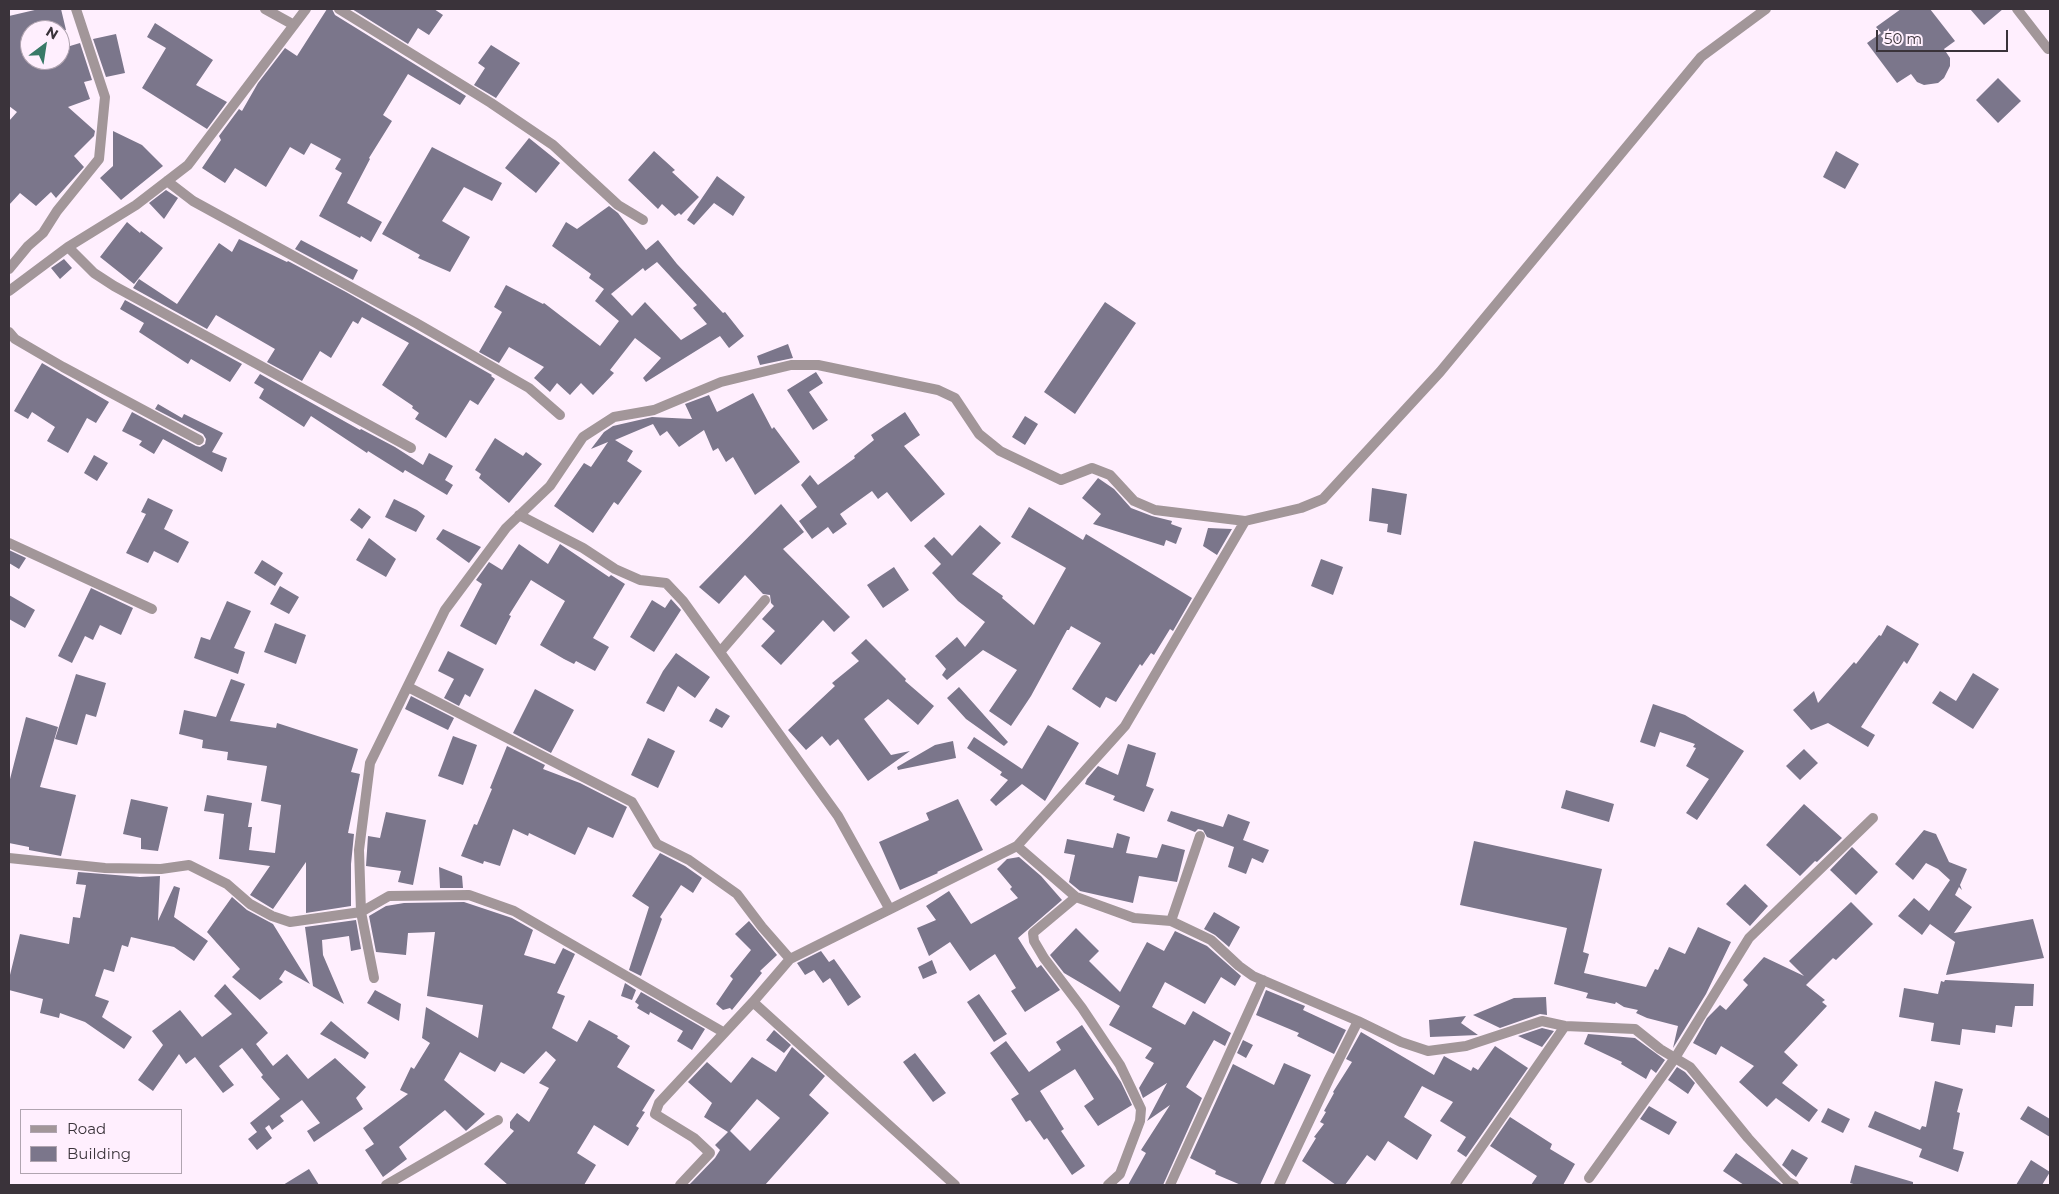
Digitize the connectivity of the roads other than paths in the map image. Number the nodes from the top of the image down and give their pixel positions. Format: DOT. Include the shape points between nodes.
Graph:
graph roads {
  1 [pos="76,9"];
  2 [pos="265,9"];
  3 [pos="306,9"];
  4 [pos="339,9"];
  5 [pos="1766,9"];
  6 [pos="2017,9"];
  7 [pos="294,25"];
  8 [pos="2048,48"];
  9 [pos="167,181"];
  10 [pos="643,220"];
  11 [pos="68,247"];
  12 [pos="9,269"];
  13 [pos="9,291"];
  14 [pos="12,336"];
  15 [pos="9,348"];
  16 [pos="560,415"];
  17 [pos="199,440"];
  18 [pos="411,448"];
  19 [pos="520,515"];
  20 [pos="1245,521"];
  21 [pos="9,543"];
  22 [pos="765,600"];
  23 [pos="152,609"];
  24 [pos="720,652"];
  25 [pos="408,687"];
  26 [pos="1873,818"];
  27 [pos="1200,836"];
  28 [pos="1017,846"];
  29 [pos="9,858"];
  30 [pos="1076,897"];
  31 [pos="889,908"];
  32 [pos="361,912"];
  33 [pos="1171,921"];
  34 [pos="790,959"];
  35 [pos="374,978"];
  36 [pos="1264,980"];
  37 [pos="753,1002"];
  38 [pos="1358,1021"];
  39 [pos="1565,1026"];
  40 [pos="723,1032"];
  41 [pos="1675,1058"];
  42 [pos="498,1120"];
  43 [pos="1589,1178"];
  44 [pos="1790,1184"];
  45 [pos="386,1185"];
  46 [pos="680,1185"];
  47 [pos="955,1185"];
  48 [pos="1108,1185"];
  49 [pos="1170,1185"];
  50 [pos="1279,1185"];
  51 [pos="1455,1185"];
  1 -- 12 [label="street" via="105,96 99,159 43,233"];
  2 -- 7 [label="street"];
  3 -- 7 [label="street"];
  4 -- 10 [label="street" via="553,145 618,205"];
  5 -- 20 [label="street" via="1701,57 1440,372 1323,499 1301,508"];
  6 -- 8 [label="street"];
  7 -- 9 [label="street" via="188,165"];
  9 -- 11 [label="street"];
  9 -- 16 [label="street" via="194,201 529,388"];
  11 -- 13 [label="street"];
  11 -- 18 [label="street" via="94,273 114,286"];
  14 -- 15 [label="street"];
  14 -- 17 [label="street" via="63,368"];
  19 -- 20 [label="street" via="550,486 583,438 614,417 654,410 721,382 791,365 818,364 938,390 955,398 978,434 1000,451 1062,480 1092,468 1110,475 1134,501 1155,510"];
  19 -- 24 [label="street" via="615,569 640,580 666,583"];
  19 -- 25 [label="street" via="506,528 445,610"];
  20 -- 28 [label="street" via="1125,726"];
  21 -- 23 [label="street"];
  22 -- 24 [label="street"];
  24 -- 31 [label="street" via="838,816"];
  25 -- 32 [label="street" via="370,763 359,850"];
  25 -- 34 [label="street" via="632,802 657,844 689,860 737,894"];
  26 -- 41 [label="street" via="1748,938"];
  27 -- 33 [label="street"];
  28 -- 30 [label="street"];
  28 -- 31 [label="street"];
  29 -- 32 [label="street" via="105,868 161,869 188,865 227,884 250,904 290,922"];
  30 -- 33 [label="street" via="1134,918"];
  30 -- 48 [label="street" via="1033,933 1034,941 1120,1065 1141,1109 1140,1121 1120,1174"];
  31 -- 34 [label="street"];
  32 -- 35 [label="street"];
  32 -- 40 [label="street" via="389,896 469,895 514,911"];
  33 -- 36 [label="street" via="1211,940 1239,966"];
  34 -- 37 [label="street"];
  36 -- 38 [label="street"];
  36 -- 49 [label="street"];
  37 -- 40 [label="street"];
  37 -- 47 [label="street"];
  38 -- 39 [label="street" via="1428,1051 1466,1046 1542,1021"];
  38 -- 50 [label="street"];
  39 -- 41 [label="street" via="1635,1029"];
  39 -- 51 [label="street"];
  40 -- 46 [label="street" via="659,1102 655,1114 694,1138 710,1153"];
  41 -- 43 [label="street"];
  41 -- 44 [label="street" via="1690,1067"];
  42 -- 45 [label="street"];
}
